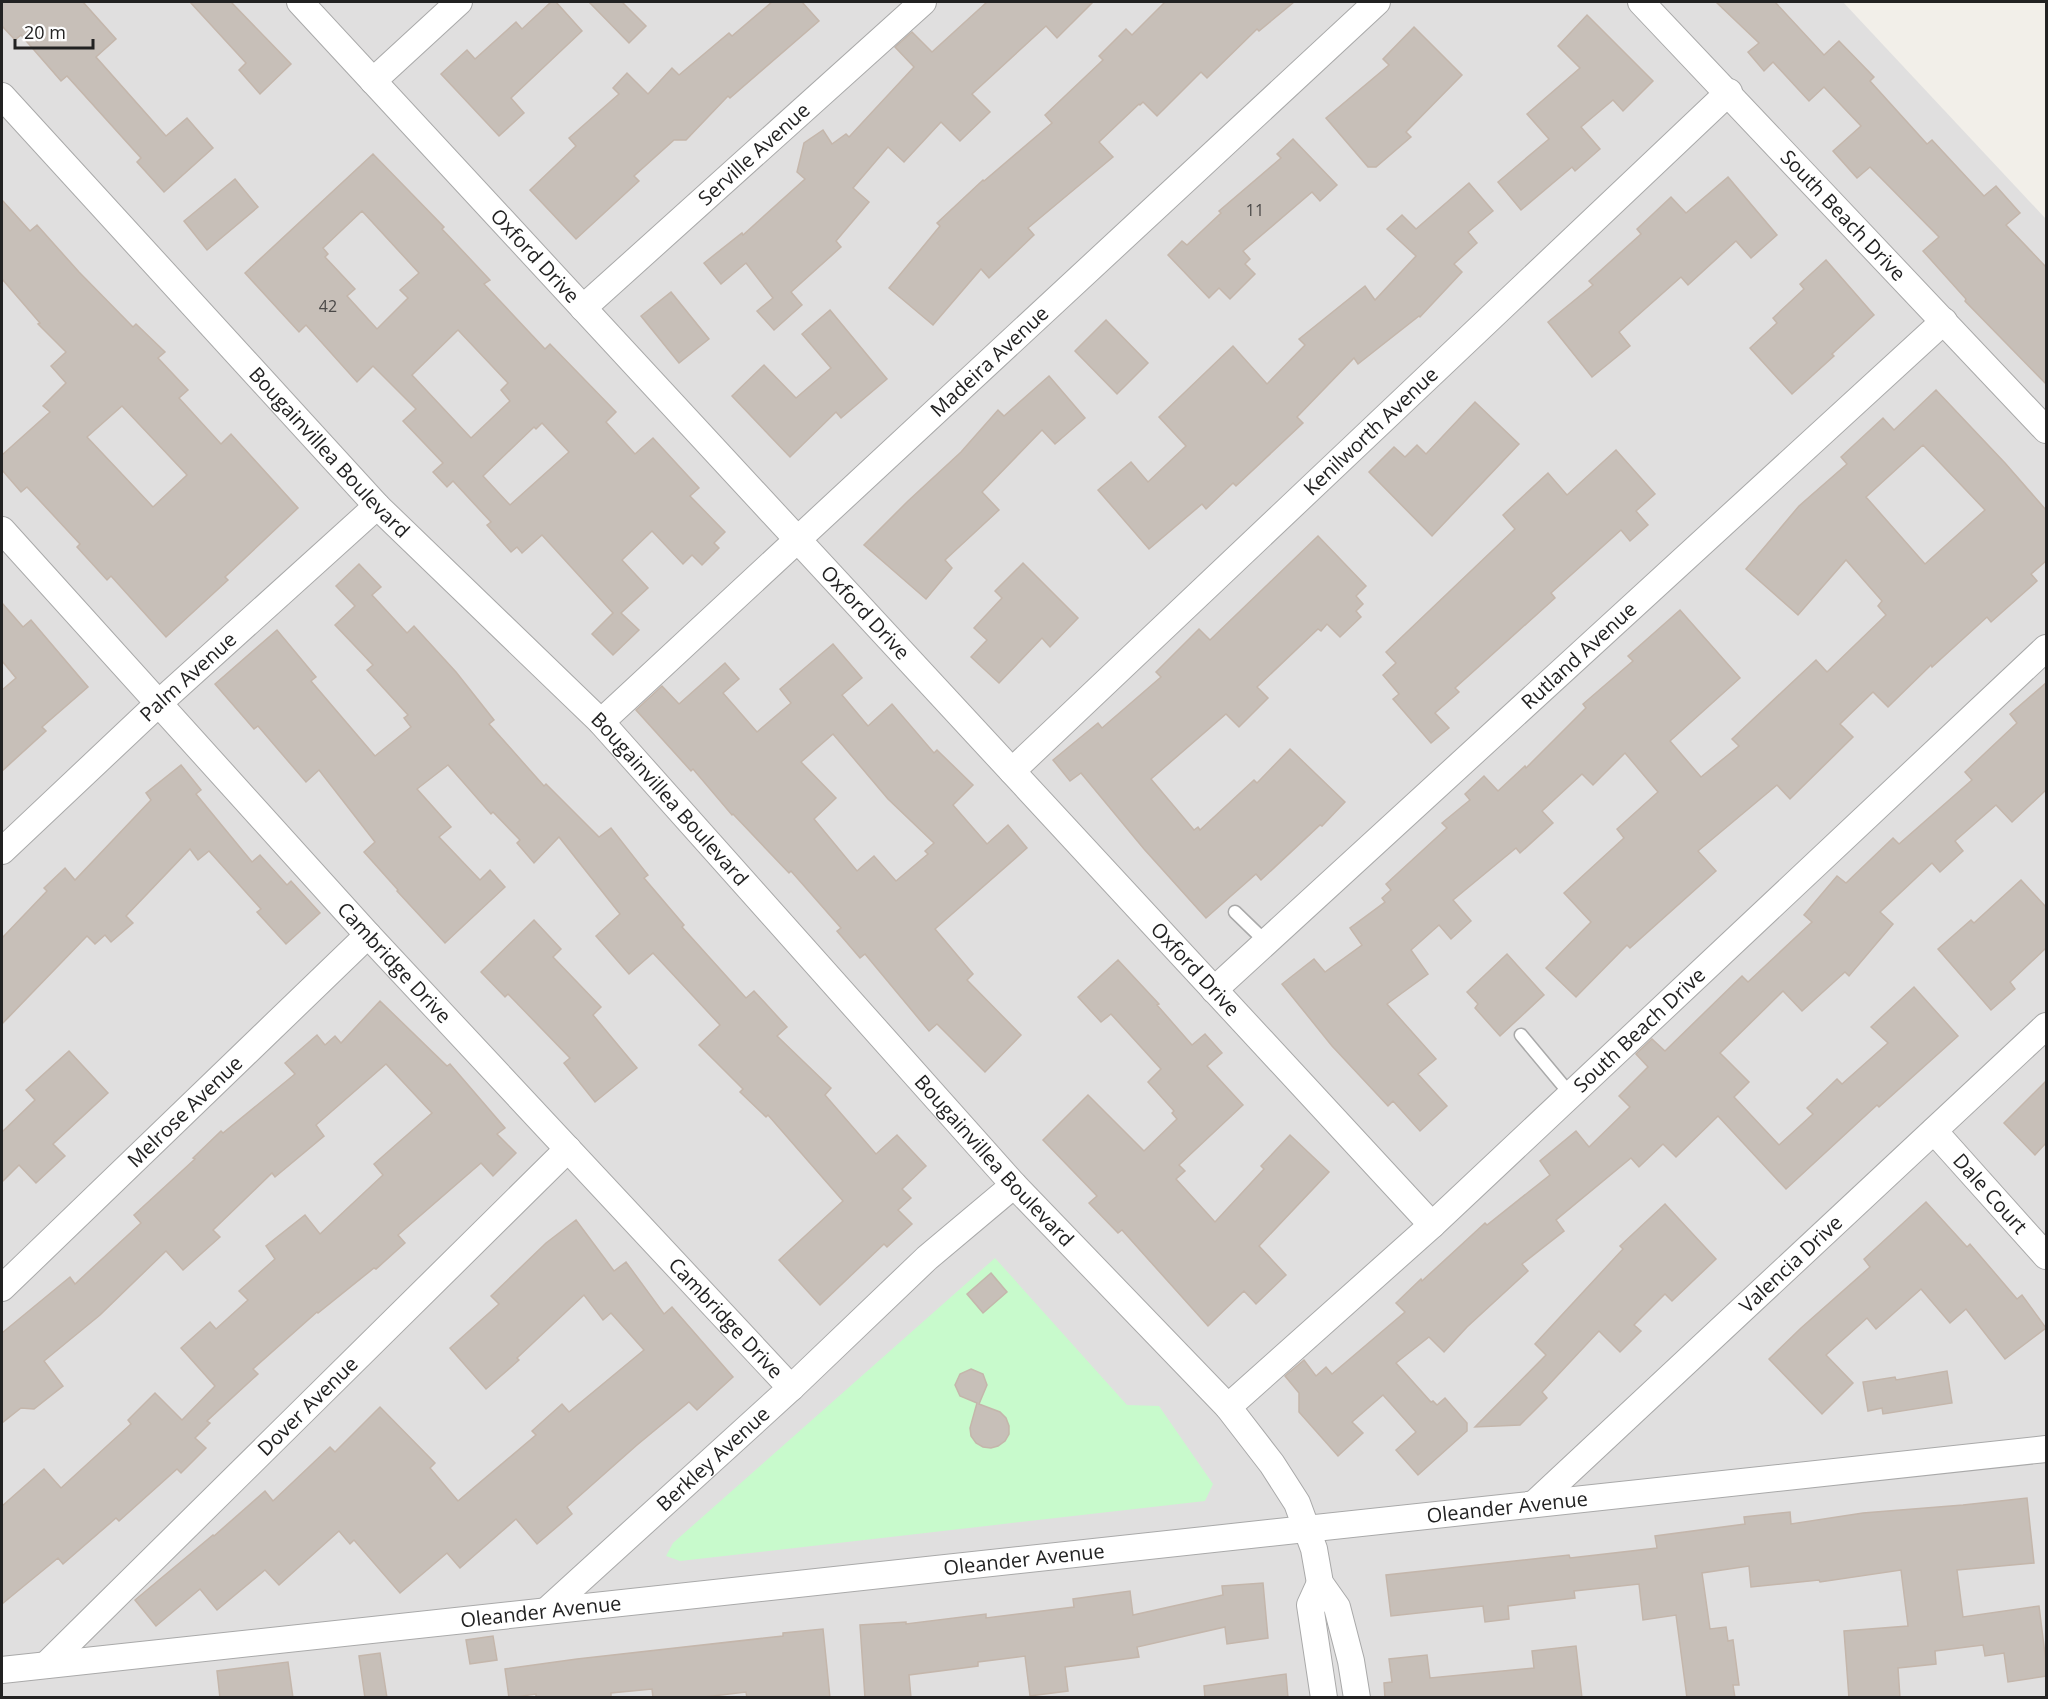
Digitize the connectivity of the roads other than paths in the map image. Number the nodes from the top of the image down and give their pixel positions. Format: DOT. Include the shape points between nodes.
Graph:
graph roads {
  1 [pos="300,2"];
  2 [pos="459,2"];
  3 [pos="923,2"];
  4 [pos="1377,2"];
  5 [pos="1641,2"];
  6 [pos="373,81"];
  7 [pos="1729,92"];
  8 [pos="2,96"];
  9 [pos="583,308"];
  10 [pos="1944,321"];
  11 [pos="2046,430"];
  12 [pos="377,506"];
  13 [pos="2,530"];
  14 [pos="796,538"];
  15 [pos="2046,648"];
  16 [pos="159,703"];
  17 [pos="601,722"];
  18 [pos="1012,771"];
  19 [pos="2,851"];
  20 [pos="1235,912"];
  21 [pos="368,935"];
  22 [pos="1266,942"];
  23 [pos="1214,990"];
  24 [pos="2046,1026"];
  25 [pos="1521,1035"];
  26 [pos="1571,1095"];
  27 [pos="1934,1131"];
  28 [pos="568,1149"];
  29 [pos="1014,1185"];
  30 [pos="1432,1225"];
  31 [pos="2046,1256"];
  32 [pos="2,1288"];
  33 [pos="791,1388"];
  34 [pos="1228,1407"];
  35 [pos="2046,1449"];
  36 [pos="1535,1503"];
  37 [pos="1306,1529"];
  38 [pos="1320,1583"];
  39 [pos="546,1611"];
  40 [pos="46,1665"];
  41 [pos="2,1670"];
  42 [pos="1324,1698"];
  43 [pos="1358,1698"];
  1 -- 6 [label="street, Oxford Drive"];
  2 -- 6 [label="street"];
  3 -- 9 [label="street, Serville Avenue"];
  4 -- 14 [label="street, Madeira Avenue"];
  5 -- 7 [label="street, South Beach Drive"];
  6 -- 9 [label="street, Oxford Drive"];
  7 -- 10 [label="street, South Beach Drive"];
  7 -- 18 [label="street, Kenilworth Avenue"];
  8 -- 12 [label="street, Bougainvillea Boulevard"];
  9 -- 14 [label="street, Oxford Drive"];
  10 -- 11 [label="street, South Beach Drive"];
  10 -- 22 [label="street, Rutland Avenue"];
  12 -- 16 [label="street, Palm Avenue"];
  12 -- 17 [label="street, Bougainvillea Boulevard"];
  13 -- 16 [label="street, Cambridge Drive"];
  14 -- 17 [label="street, Madeira Avenue"];
  14 -- 18 [label="street, Oxford Drive"];
  15 -- 26 [label="street, South Beach Drive"];
  16 -- 19 [label="street, Palm Avenue"];
  16 -- 21 [label="street, Cambridge Drive"];
  17 -- 29 [label="street, Bougainvillea Boulevard"];
  18 -- 23 [label="street, Oxford Drive"];
  20 -- 22 [label="lane"];
  21 -- 28 [label="street, Cambridge Drive"];
  21 -- 32 [label="street, Melrose Avenue"];
  22 -- 23 [label="street, Rutland Avenue"];
  23 -- 30 [label="street, Oxford Drive"];
  24 -- 27 [label="street, Valencia Drive"];
  25 -- 26 [label="lane"];
  26 -- 30 [label="street, South Beach Drive"];
  27 -- 31 [label="street, Dale Court"];
  27 -- 36 [label="street, Valencia Drive"];
  28 -- 33 [label="street, Cambridge Drive"];
  28 -- 40 [label="street, Dover Avenue"];
  29 -- 33 [label="street, Berkley Avenue" via="927,1258"];
  29 -- 34 [label="street, Bougainvillea Boulevard"];
  30 -- 34 [label="street, South Beach Drive"];
  33 -- 39 [label="street, Berkley Avenue"];
  34 -- 37 [label="street, Bougainvillea Boulevard" via="1297,1503"];
  35 -- 36 [label="street, Oleander Avenue"];
  36 -- 37 [label="street, Oleander Avenue"];
  37 -- 38 [label="street, Bougainvillea Boulevard"];
  37 -- 39 [label="street, Oleander Avenue"];
  38 -- 42 [label="street" via="1310,1605"];
  38 -- 43 [label="street" via="1337,1607"];
  39 -- 40 [label="street, Oleander Avenue"];
  40 -- 41 [label="street, Oleander Avenue"];
}
